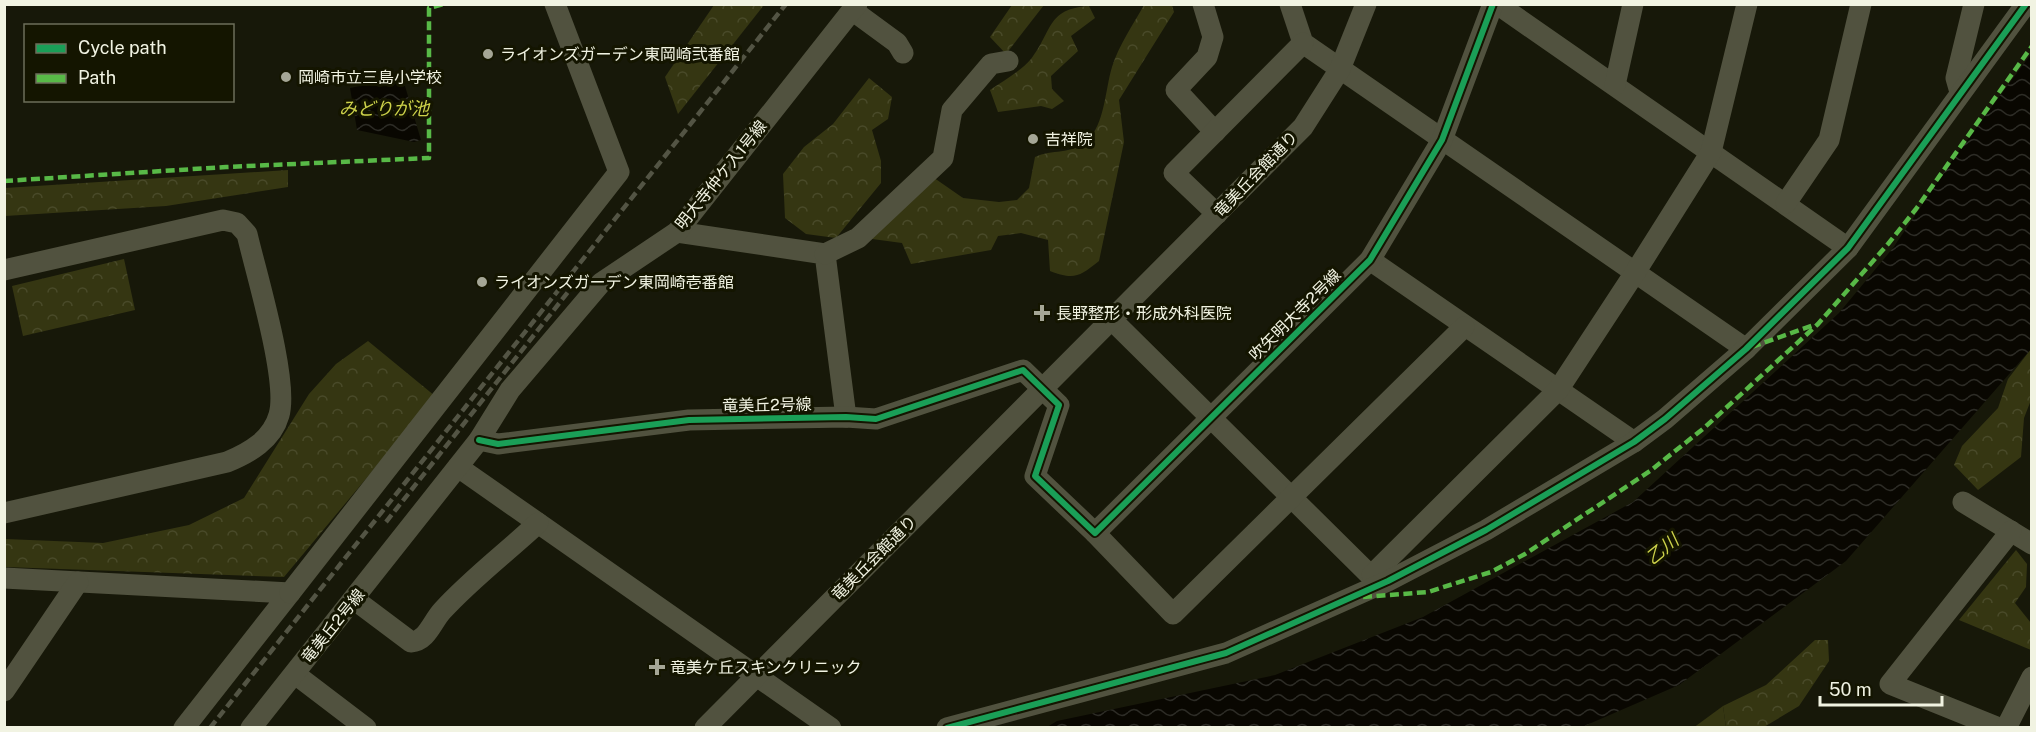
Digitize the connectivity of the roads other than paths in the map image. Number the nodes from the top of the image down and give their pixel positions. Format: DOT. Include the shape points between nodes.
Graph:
graph roads {
  1 [pos="555,4"];
  2 [pos="1203,4"];
  3 [pos="1290,4"];
  4 [pos="1366,4"];
  5 [pos="1495,4"];
  6 [pos="1633,4"];
  7 [pos="1747,4"];
  8 [pos="1861,4"];
  9 [pos="1974,4"];
  10 [pos="2026,4"];
  11 [pos="855,7"];
  12 [pos="1303,43"];
  13 [pos="903,53"];
  14 [pos="1008,61"];
  15 [pos="1340,69"];
  16 [pos="1615,85"];
  17 [pos="1960,92"];
  18 [pos="1215,132"];
  19 [pos="1442,140"];
  20 [pos="1711,152"];
  21 [pos="1786,203"];
  22 [pos="1217,214"];
  23 [pos="677,232"];
  24 [pos="1848,248"];
  25 [pos="825,254"];
  26 [pos="1370,260"];
  27 [pos="4,270"];
  28 [pos="1636,271"];
  29 [pos="1113,321"];
  30 [pos="1464,327"];
  31 [pos="1746,349"];
  32 [pos="1042,388"];
  33 [pos="1558,390"];
  34 [pos="846,417"];
  35 [pos="1210,418"];
  36 [pos="479,440"];
  37 [pos="1634,442"];
  38 [pos="458,467"];
  39 [pos="1290,497"];
  40 [pos="1963,502"];
  41 [pos="4,513"];
  42 [pos="538,523"];
  43 [pos="2011,531"];
  44 [pos="1095,533"];
  45 [pos="2031,544"];
  46 [pos="4,578"];
  47 [pos="1376,580"];
  48 [pos="78,582"];
  49 [pos="290,593"];
  50 [pos="355,600"];
  51 [pos="295,674"];
  52 [pos="757,676"];
  53 [pos="2031,677"];
  54 [pos="4,691"];
  55 [pos="184,728"];
  56 [pos="251,728"];
  57 [pos="366,728"];
  58 [pos="705,728"];
  59 [pos="831,728"];
  60 [pos="947,728"];
  61 [pos="1999,728"];
  62 [pos="2006,728"];
  1 -- 49 [label="street" via="620,172"];
  2 -- 18 [label="street" via="1213,37 1207,57 1176,90"];
  3 -- 12 [label="street"];
  4 -- 15 [label="street, 竜美丘会館通り"];
  5 -- 16 [label="street"];
  5 -- 19 [label="street, 吹矢明大寺2号線"];
  6 -- 16 [label="street"];
  7 -- 20 [label="street"];
  8 -- 21 [label="street" via="1829,140"];
  9 -- 17 [label="street" via="1956,78"];
  10 -- 17 [label="street"];
  11 -- 13 [label="street" via="897,43"];
  11 -- 23 [label="street, 明大寺仲ケ入1号線"];
  12 -- 15 [label="street"];
  12 -- 18 [label="street"];
  14 -- 25 [label="street" via="992,64 952,110 943,158 858,238"];
  15 -- 19 [label="street"];
  15 -- 22 [label="street, 竜美丘会館通り" via="1303,127"];
  16 -- 20 [label="street"];
  17 -- 24 [label="street"];
  18 -- 22 [label="street" via="1174,173"];
  19 -- 26 [label="street, 吹矢明大寺2号線"];
  19 -- 28 [label="street"];
  20 -- 21 [label="street"];
  20 -- 28 [label="street"];
  21 -- 24 [label="street"];
  22 -- 29 [label="street, 竜美丘会館通り"];
  23 -- 25 [label="street"];
  23 -- 36 [label="street, 明大寺仲ケ入1号線" via="601,283 510,390"];
  24 -- 31 [label="street"];
  25 -- 34 [label="street"];
  26 -- 30 [label="street"];
  26 -- 35 [label="street, 吹矢明大寺2号線"];
  27 -- 41 [label="street" via="223,220 237,223 247,234 282,386 279,415 267,438 248,454"];
  28 -- 31 [label="street"];
  28 -- 33 [label="street"];
  29 -- 32 [label="street, 竜美丘会館通り"];
  29 -- 35 [label="street"];
  30 -- 33 [label="street"];
  30 -- 39 [label="street"];
  31 -- 37 [label="street"];
  32 -- 34 [label="street, 竜美丘2号線" via="1023,370 876,419"];
  32 -- 44 [label="street" via="1059,405 1035,476"];
  32 -- 52 [label="street, 竜美丘会館通り"];
  33 -- 37 [label="street"];
  33 -- 47 [label="street"];
  34 -- 36 [label="street, 竜美丘2号線" via="689,420 498,444"];
  35 -- 39 [label="street"];
  35 -- 44 [label="street, 吹矢明大寺2号線"];
  36 -- 38 [label="street, 明大寺仲ケ入1号線"];
  37 -- 47 [label="street" via="1486,530"];
  38 -- 42 [label="street"];
  38 -- 50 [label="street, 竜美丘2号線"];
  39 -- 44 [label="street" via="1173,614"];
  39 -- 47 [label="street"];
  40 -- 43 [label="street"];
  42 -- 50 [label="street" via="442,611 422,639 411,642"];
  42 -- 52 [label="street"];
  43 -- 45 [label="street"];
  43 -- 61 [label="street" via="1890,684"];
  46 -- 48 [label="street"];
  47 -- 60 [label="street" via="1284,629 1205,660"];
  48 -- 49 [label="street"];
  48 -- 54 [label="street"];
  49 -- 55 [label="street"];
  50 -- 51 [label="street, 竜美丘2号線"];
  51 -- 56 [label="street, 竜美丘2号線"];
  51 -- 57 [label="street"];
  52 -- 58 [label="street, 竜美丘会館通り"];
  52 -- 59 [label="street"];
  53 -- 62 [label="street"];
}
